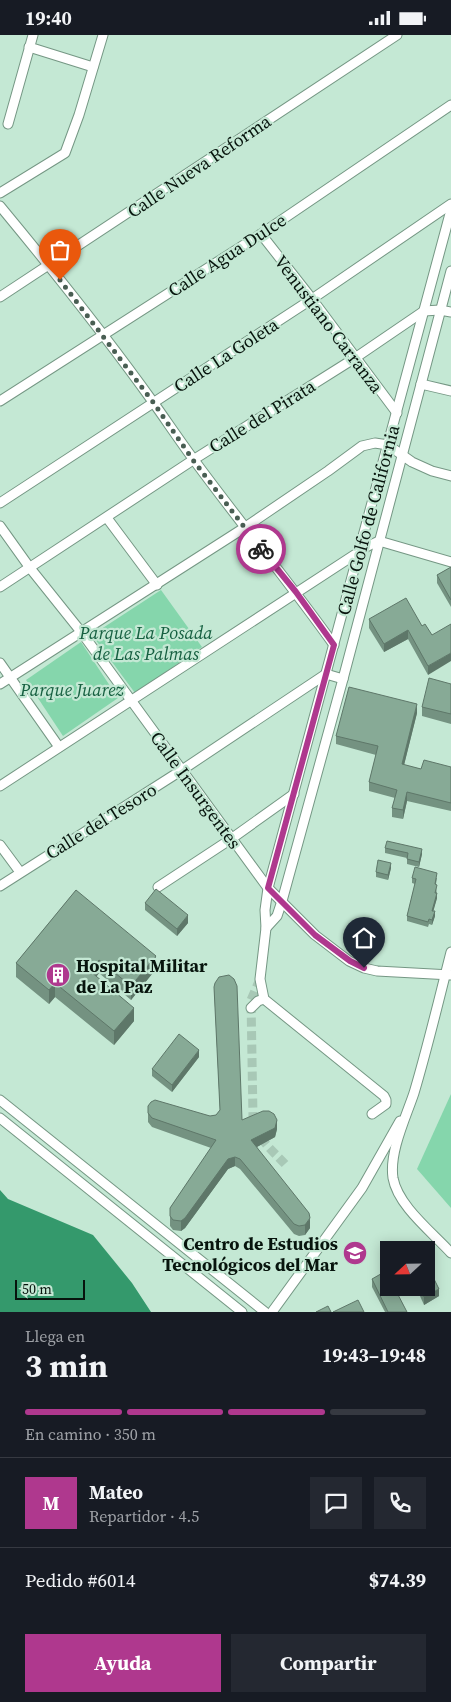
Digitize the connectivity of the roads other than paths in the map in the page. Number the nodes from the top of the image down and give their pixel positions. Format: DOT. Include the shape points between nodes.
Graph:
graph roads {
  1 [pos="33,35"];
  2 [pos="103,35"];
  3 [pos="397,35"];
  4 [pos="29,47"];
  5 [pos="93,67"];
  6 [pos="451,105"];
  7 [pos="8,124"];
  8 [pos="0,193"];
  9 [pos="451,204"];
  10 [pos="0,206"];
  11 [pos="451,210"];
  12 [pos="261,234"];
  13 [pos="49,266"];
  14 [pos="451,271"];
  15 [pos="0,297"];
  16 [pos="312,299"];
  17 [pos="440,310"];
  18 [pos="424,311"];
  19 [pos="451,312"];
  20 [pos="103,336"];
  21 [pos="355,357"];
  22 [pos="421,384"];
  23 [pos="451,391"];
  24 [pos="0,401"];
  25 [pos="153,402"];
  26 [pos="397,413"];
  27 [pos="388,445"];
  28 [pos="402,455"];
  29 [pos="193,460"];
  30 [pos="451,476"];
  31 [pos="0,503"];
  32 [pos="107,517"];
  33 [pos="0,526"];
  34 [pos="244,528"];
  35 [pos="379,541"];
  36 [pos="357,553"];
  37 [pos="451,562"];
  38 [pos="30,568"];
  39 [pos="157,585"];
  40 [pos="0,587"];
  41 [pos="296,592"];
  42 [pos="82,633"];
  43 [pos="334,645"];
  44 [pos="0,663"];
  45 [pos="326,674"];
  46 [pos="10,678"];
  47 [pos="344,679"];
  48 [pos="0,684"];
  49 [pos="132,700"];
  50 [pos="59,747"];
  51 [pos="182,771"];
  52 [pos="0,786"];
  53 [pos="294,794"];
  54 [pos="231,839"];
  55 [pos="0,845"];
  56 [pos="20,872"];
  57 [pos="0,886"];
  58 [pos="158,887"];
  59 [pos="268,888"];
  60 [pos="282,901"];
  61 [pos="266,929"];
  62 [pos="451,952"];
  63 [pos="448,975"];
  64 [pos="264,999"];
  65 [pos="251,1009"];
  66 [pos="0,1100"];
  67 [pos="409,1105"];
  68 [pos="372,1114"];
  69 [pos="0,1118"];
  70 [pos="451,1253"];
  71 [pos="242,1312"];
  72 [pos="264,1312"];
  73 [pos="272,1312"];
  1 -- 4 [label="street"];
  2 -- 5 [label="street"];
  3 -- 13 [label="street, Calle Nueva Reforma"];
  4 -- 5 [label="street"];
  4 -- 7 [label="street"];
  5 -- 8 [label="street" via="65,153"];
  6 -- 12 [label="street, Calle Agua Dulce"];
  9 -- 16 [label="street, Calle La Goleta"];
  10 -- 13 [label="street"];
  11 -- 18 [label="street, Calle Golfo de California"];
  12 -- 16 [label="street, Venustiano Carranza"];
  12 -- 20 [label="street, Calle Agua Dulce"];
  13 -- 15 [label="street, Calle Nueva Reforma"];
  13 -- 20 [label="street"];
  14 -- 17 [label="street, Calle Golfo de California"];
  16 -- 21 [label="street, Venustiano Carranza"];
  16 -- 25 [label="street, Calle La Goleta"];
  17 -- 18 [label="street"];
  17 -- 19 [label="street"];
  17 -- 22 [label="street, Calle Golfo de California"];
  18 -- 21 [label="street, Calle del Pirata"];
  18 -- 26 [label="street, Calle Golfo de California"];
  20 -- 24 [label="street, Calle Agua Dulce"];
  20 -- 25 [label="street"];
  21 -- 26 [label="street, Venustiano Carranza"];
  21 -- 29 [label="street, Calle del Pirata"];
  22 -- 23 [label="street"];
  22 -- 28 [label="street, Calle Golfo de California"];
  25 -- 29 [label="street"];
  25 -- 31 [label="street, Calle La Goleta"];
  26 -- 27 [label="street, Calle Golfo de California"];
  27 -- 28 [label="street"];
  27 -- 34 [label="street" via="375,443 362,447"];
  27 -- 36 [label="street, Calle Golfo de California"];
  28 -- 30 [label="street" via="432,471"];
  28 -- 35 [label="street, Calle Golfo de California"];
  29 -- 32 [label="street, Calle del Pirata"];
  29 -- 34 [label="street"];
  32 -- 38 [label="street, Calle del Pirata"];
  32 -- 39 [label="street"];
  33 -- 38 [label="street, Calle Insurgentes"];
  34 -- 39 [label="street"];
  34 -- 41 [label="street"];
  35 -- 36 [label="street"];
  35 -- 37 [label="street"];
  35 -- 47 [label="street, Calle Golfo de California"];
  36 -- 41 [label="street"];
  36 -- 43 [label="street, Calle Golfo de California"];
  38 -- 40 [label="street, Calle del Pirata"];
  38 -- 42 [label="street, Calle Insurgentes"];
  39 -- 42 [label="street"];
  41 -- 43 [label="street"];
  41 -- 49 [label="street"];
  42 -- 46 [label="street"];
  42 -- 49 [label="street, Calle Insurgentes"];
  43 -- 45 [label="street, Calle Golfo de California"];
  44 -- 46 [label="street"];
  45 -- 47 [label="street"];
  45 -- 51 [label="street, Calle del Tesoro"];
  45 -- 53 [label="street, Calle Golfo de California"];
  46 -- 48 [label="street"];
  46 -- 50 [label="street"];
  47 -- 60 [label="street, Calle Golfo de California"];
  49 -- 50 [label="street"];
  49 -- 51 [label="street, Calle Insurgentes"];
  50 -- 52 [label="street"];
  51 -- 54 [label="street, Calle Insurgentes"];
  51 -- 56 [label="street, Calle del Tesoro"];
  53 -- 54 [label="street"];
  53 -- 59 [label="street, Calle Golfo de California"];
  54 -- 58 [label="street"];
  54 -- 59 [label="street, Calle Insurgentes"];
  55 -- 56 [label="street"];
  56 -- 57 [label="street, Calle del Tesoro"];
  59 -- 60 [label="street, Calle Insurgentes"];
  59 -- 61 [label="street, Calle Golfo de California"];
  60 -- 61 [label="street, Calle Golfo de California" via="277,916"];
  60 -- 63 [label="street, Calle Insurgentes" via="315,935 364,968"];
  61 -- 64 [label="street, Calle Golfo de California" via="260,979"];
  62 -- 63 [label="street"];
  63 -- 67 [label="street"];
  64 -- 65 [label="street"];
  64 -- 68 [label="street" via="384,1096 386,1104"];
  66 -- 72 [label="street"];
  67 -- 70 [label="street" via="393,1160 395,1182 407,1207"];
  67 -- 73 [label="street" via="362,1188"];
  69 -- 71 [label="street"];
}
